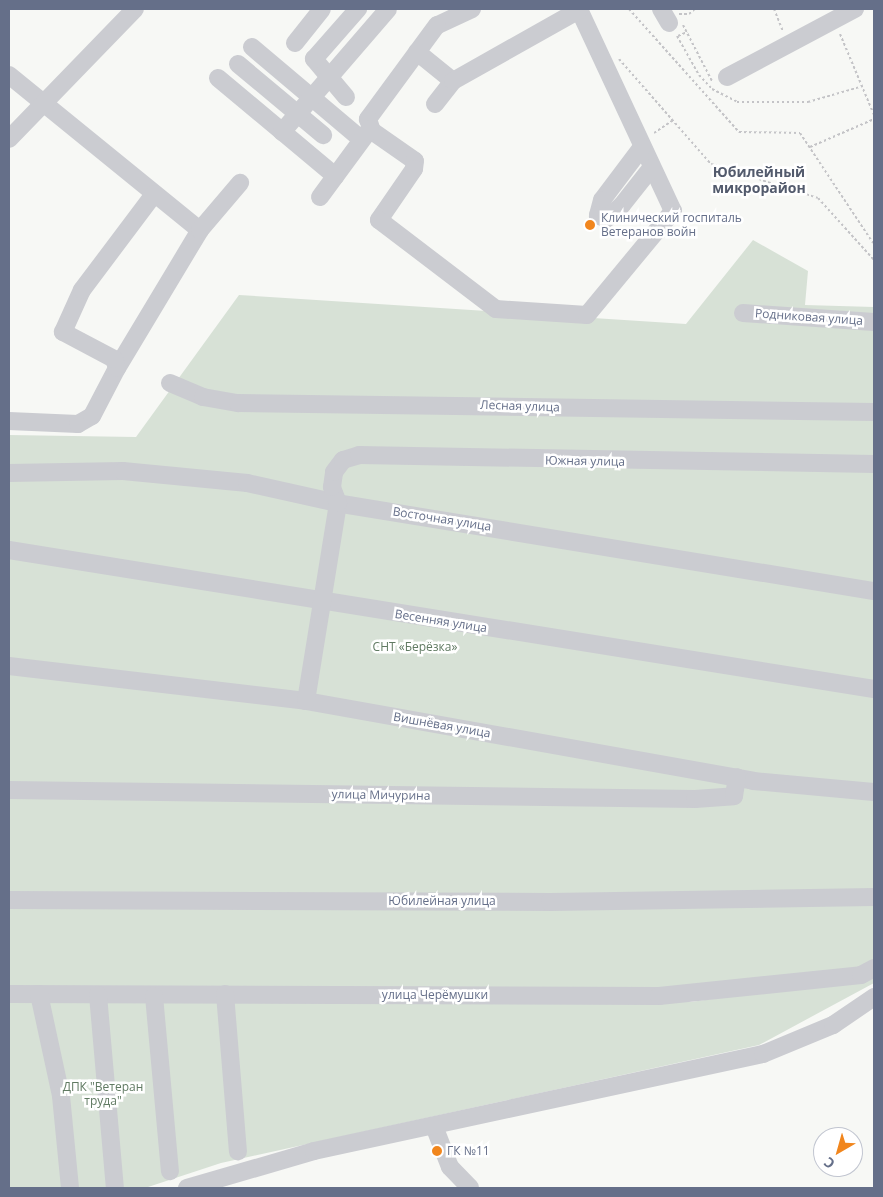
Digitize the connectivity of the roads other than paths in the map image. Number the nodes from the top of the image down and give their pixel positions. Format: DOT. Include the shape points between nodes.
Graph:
graph roads {
  1 [pos="135,9"];
  2 [pos="322,9"];
  3 [pos="358,9"];
  4 [pos="388,9"];
  5 [pos="472,9"];
  6 [pos="579,9"];
  7 [pos="855,9"];
  8 [pos="295,43"];
  9 [pos="252,47"];
  10 [pos="417,52"];
  11 [pos="238,64"];
  12 [pos="9,75"];
  13 [pos="727,77"];
  14 [pos="218,78"];
  15 [pos="328,80"];
  16 [pos="453,81"];
  17 [pos="312,97"];
  18 [pos="346,97"];
  19 [pos="435,104"];
  20 [pos="44,106"];
  21 [pos="297,114"];
  22 [pos="363,131"];
  23 [pos="282,132"];
  24 [pos="323,135"];
  25 [pos="9,139"];
  26 [pos="335,176"];
  27 [pos="240,183"];
  28 [pos="154,194"];
  29 [pos="320,197"];
  30 [pos="200,230"];
  31 [pos="743,313"];
  32 [pos="874,322"];
  33 [pos="117,368"];
  34 [pos="170,383"];
  35 [pos="874,412"];
  36 [pos="9,421"];
  37 [pos="874,464"];
  38 [pos="9,473"];
  39 [pos="338,502"];
  40 [pos="9,550"];
  41 [pos="874,591"];
  42 [pos="324,602"];
  43 [pos="9,666"];
  44 [pos="874,690"];
  45 [pos="306,702"];
  46 [pos="737,776"];
  47 [pos="9,790"];
  48 [pos="874,792"];
  49 [pos="874,897"];
  50 [pos="9,900"];
  51 [pos="868,972"];
  52 [pos="9,994"];
  53 [pos="39,994"];
  54 [pos="225,994"];
  55 [pos="98,995"];
  56 [pos="154,996"];
  57 [pos="874,997"];
  58 [pos="434,1126"];
  59 [pos="238,1151"];
  60 [pos="170,1171"];
  61 [pos="70,1188"];
  62 [pos="115,1188"];
  63 [pos="187,1188"];
  64 [pos="470,1188"];
  1 -- 20 [label="street"];
  2 -- 8 [label="street"];
  3 -- 15 [label="street" via="314,59"];
  4 -- 15 [label="street"];
  5 -- 10 [label="street" via="437,25"];
  6 -- 16 [label="street"];
  6 -- 22 [label="street" via="673,211 588,315 496,309 379,220 414,170 415,161"];
  7 -- 13 [label="street"];
  9 -- 17 [label="street"];
  10 -- 16 [label="street"];
  10 -- 22 [label="street" via="368,119"];
  11 -- 21 [label="street"];
  12 -- 20 [label="street"];
  14 -- 23 [label="street"];
  15 -- 17 [label="street"];
  15 -- 18 [label="street"];
  16 -- 19 [label="street"];
  17 -- 21 [label="street"];
  17 -- 22 [label="street"];
  20 -- 25 [label="street"];
  20 -- 28 [label="street"];
  21 -- 23 [label="street"];
  21 -- 24 [label="street"];
  22 -- 26 [label="street"];
  23 -- 26 [label="street"];
  26 -- 29 [label="street"];
  27 -- 30 [label="street"];
  28 -- 30 [label="street"];
  28 -- 33 [label="street" via="82,290 63,332 114,359"];
  30 -- 33 [label="street"];
  31 -- 32 [label="street, Родниковая улица"];
  33 -- 36 [label="street" via="92,416 78,424"];
  34 -- 35 [label="street, Лесная улица" via="203,397 238,403"];
  37 -- 39 [label="street, Южная улица" via="359,455 343,460 334,472 332,487"];
  38 -- 39 [label="street, Восточная улица" via="170,475 247,484"];
  39 -- 41 [label="street, Восточная улица"];
  39 -- 42 [label="street, Южная улица"];
  40 -- 42 [label="street, Весенняя улица"];
  42 -- 44 [label="street, Весенняя улица"];
  42 -- 45 [label="street, Южная улица"];
  43 -- 45 [label="street, Вишнёвая улица"];
  45 -- 46 [label="street, Вишнёвая улица"];
  46 -- 47 [label="street, улица Мичурина" via="734,796 696,799"];
  46 -- 48 [label="street, Вишнёвая улица"];
  49 -- 50 [label="street, Юбилейная улица" via="550,902"];
  51 -- 54 [label="street, улица Черёмушки" via="668,996"];
  52 -- 53 [label="street, улица Черёмушки"];
  53 -- 55 [label="street, улица Черёмушки"];
  53 -- 61 [label="street" via="61,1096"];
  54 -- 56 [label="street, улица Черёмушки"];
  54 -- 59 [label="street"];
  55 -- 56 [label="street, улица Черёмушки"];
  55 -- 62 [label="street"];
  56 -- 60 [label="street"];
  57 -- 58 [label="street" via="833,1025 763,1054"];
  58 -- 63 [label="street" via="314,1150"];
  58 -- 64 [label="street" via="450,1167"];
}
